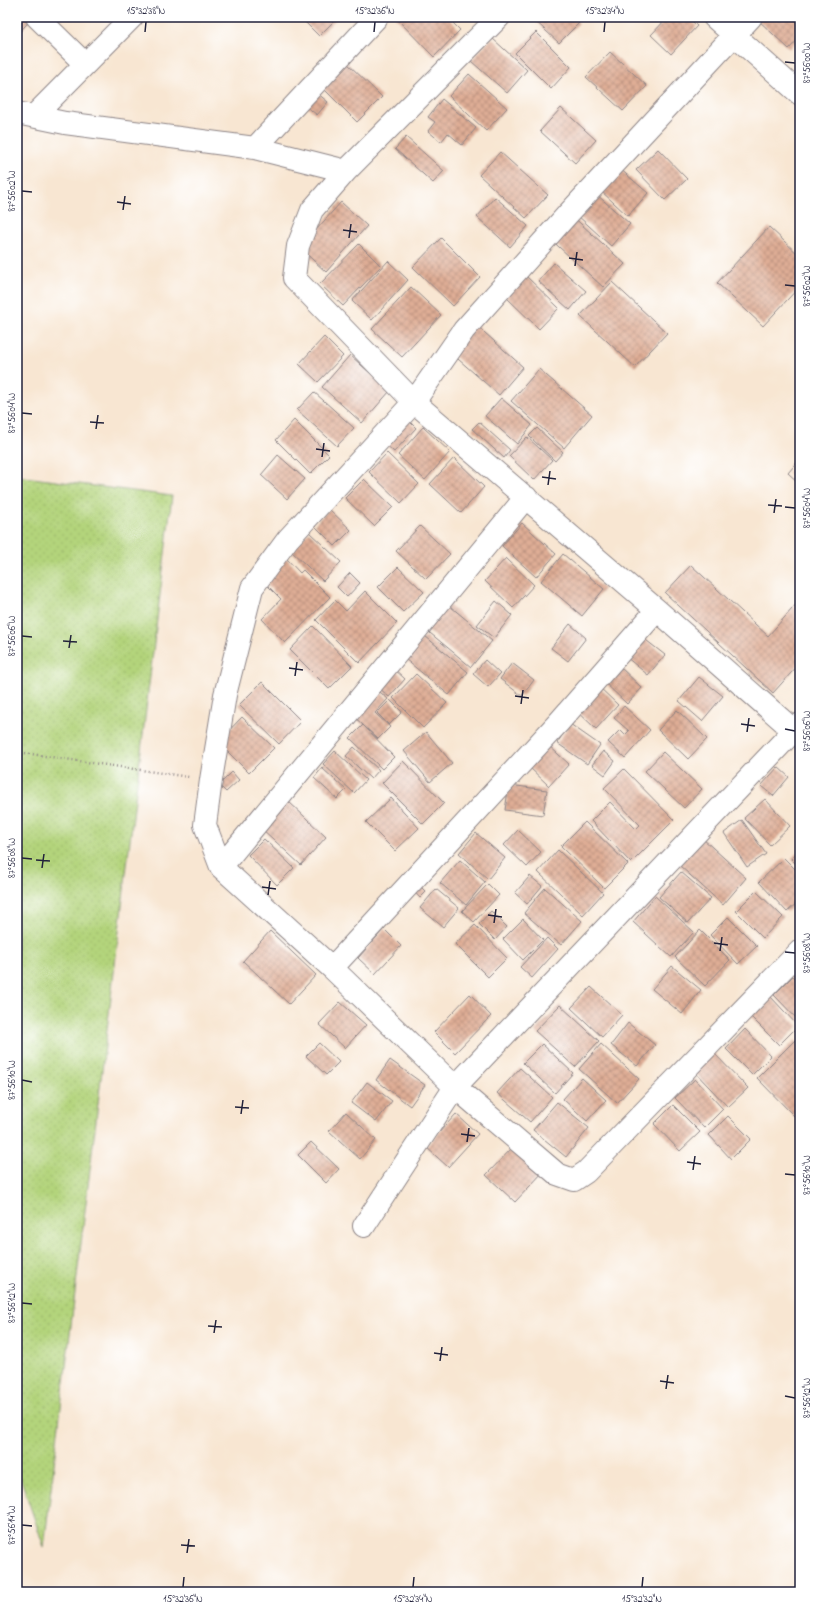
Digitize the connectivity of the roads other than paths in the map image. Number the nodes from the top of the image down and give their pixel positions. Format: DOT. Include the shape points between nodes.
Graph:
graph roads {
  1 [pos="37,17"];
  2 [pos="132,17"];
  3 [pos="377,17"];
  4 [pos="499,17"];
  5 [pos="714,17"];
  6 [pos="751,17"];
  7 [pos="734,36"];
  8 [pos="85,64"];
  9 [pos="800,94"];
  10 [pos="25,114"];
  11 [pos="255,148"];
  12 [pos="346,171"];
  13 [pos="414,402"];
  14 [pos="526,497"];
  15 [pos="657,610"];
  16 [pos="798,730"];
  17 [pos="221,867"];
  18 [pos="800,951"];
  19 [pos="332,968"];
  20 [pos="455,1088"];
  21 [pos="364,1226"];
  1 -- 8 [label="street"];
  2 -- 8 [label="street"];
  3 -- 11 [label="street"];
  4 -- 12 [label="street"];
  5 -- 7 [label="street"];
  6 -- 7 [label="street"];
  7 -- 9 [label="street"];
  7 -- 13 [label="street" via="566,215 464,330"];
  8 -- 10 [label="street"];
  10 -- 11 [label="street" via="65,123"];
  11 -- 12 [label="street"];
  12 -- 13 [label="street" via="312,210 298,246 294,278"];
  13 -- 14 [label="street"];
  13 -- 17 [label="street" via="288,539 252,588 225,695 205,825"];
  14 -- 15 [label="street"];
  14 -- 17 [label="street"];
  15 -- 16 [label="street"];
  15 -- 19 [label="street" via="559,722"];
  16 -- 20 [label="street"];
  17 -- 19 [label="street"];
  18 -- 20 [label="street" via="586,1172 574,1180 557,1174"];
  19 -- 20 [label="street"];
  20 -- 21 [label="street"];
}
